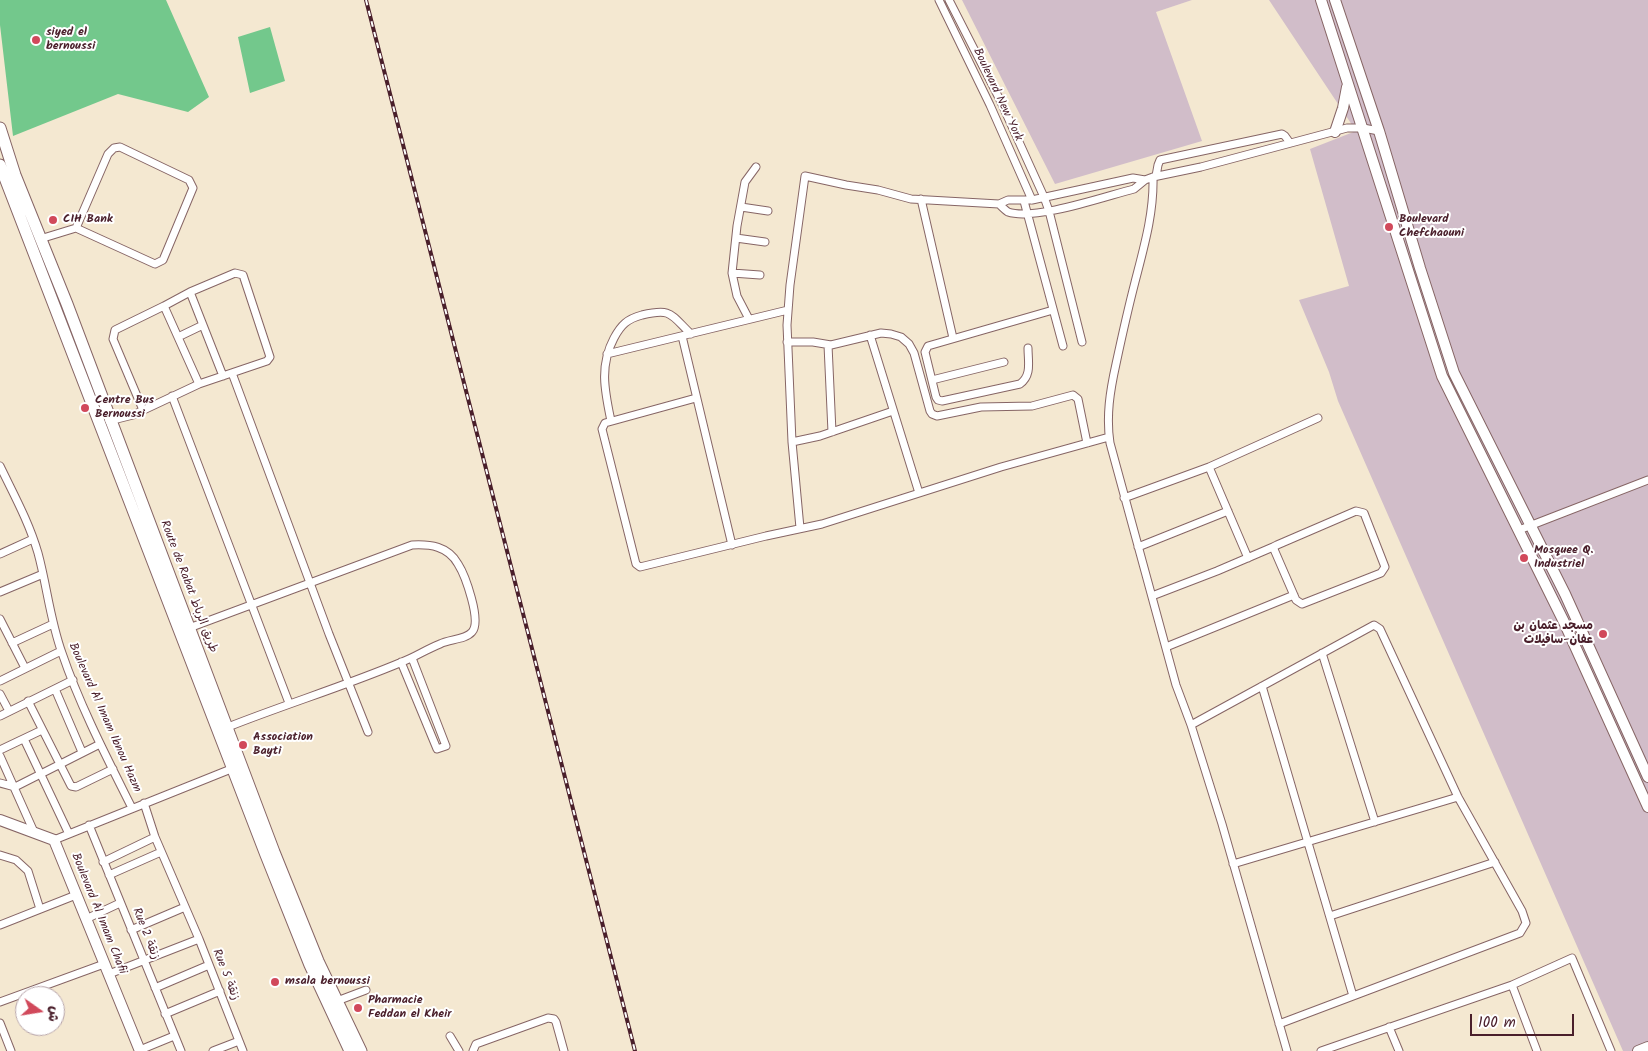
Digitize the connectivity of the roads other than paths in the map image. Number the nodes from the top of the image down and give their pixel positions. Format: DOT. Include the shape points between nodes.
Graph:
graph roads {
  1 [pos="938,0"];
  2 [pos="950,0"];
  3 [pos="1336,3"];
  4 [pos="1322,5"];
  5 [pos="969,40"];
  6 [pos="961,43"];
  7 [pos="1348,84"];
  8 [pos="1000,100"];
  9 [pos="990,104"];
  10 [pos="0,128"];
  11 [pos="1362,128"];
  12 [pos="1379,131"];
  13 [pos="1335,132"];
  14 [pos="2,144"];
  15 [pos="1290,144"];
  16 [pos="0,165"];
  17 [pos="756,167"];
  18 [pos="1151,178"];
  19 [pos="1044,197"];
  20 [pos="921,199"];
  21 [pos="1032,200"];
  22 [pos="1024,201"];
  23 [pos="999,204"];
  24 [pos="741,207"];
  25 [pos="768,211"];
  26 [pos="1049,211"];
  27 [pos="1028,214"];
  28 [pos="76,228"];
  29 [pos="736,238"];
  30 [pos="40,239"];
  31 [pos="765,242"];
  32 [pos="732,273"];
  33 [pos="760,274"];
  34 [pos="190,292"];
  35 [pos="164,306"];
  36 [pos="788,310"];
  37 [pos="1053,310"];
  38 [pos="749,319"];
  39 [pos="203,325"];
  40 [pos="691,334"];
  41 [pos="870,335"];
  42 [pos="178,336"];
  43 [pos="682,336"];
  44 [pos="953,338"];
  45 [pos="788,342"];
  46 [pos="1082,342"];
  47 [pos="828,345"];
  48 [pos="1062,346"];
  49 [pos="1028,348"];
  50 [pos="607,354"];
  51 [pos="1004,362"];
  52 [pos="232,373"];
  53 [pos="223,376"];
  54 [pos="932,380"];
  55 [pos="199,384"];
  56 [pos="172,396"];
  57 [pos="696,398"];
  58 [pos="143,410"];
  59 [pos="894,411"];
  60 [pos="1318,418"];
  61 [pos="111,421"];
  62 [pos="611,421"];
  63 [pos="100,425"];
  64 [pos="832,432"];
  65 [pos="1109,437"];
  66 [pos="792,442"];
  67 [pos="1087,443"];
  68 [pos="1209,467"];
  69 [pos="0,468"];
  70 [pos="1648,480"];
  71 [pos="919,494"];
  72 [pos="1124,498"];
  73 [pos="1228,511"];
  74 [pos="1530,525"];
  75 [pos="800,528"];
  76 [pos="1519,530"];
  77 [pos="33,539"];
  78 [pos="732,545"];
  79 [pos="1138,547"];
  80 [pos="1274,547"];
  81 [pos="0,554"];
  82 [pos="1248,558"];
  83 [pos="43,574"];
  84 [pos="311,582"];
  85 [pos="0,592"];
  86 [pos="1294,595"];
  87 [pos="1152,596"];
  88 [pos="251,605"];
  89 [pos="0,619"];
  90 [pos="53,624"];
  91 [pos="190,628"];
  92 [pos="12,643"];
  93 [pos="1166,647"];
  94 [pos="61,651"];
  95 [pos="1322,653"];
  96 [pos="412,658"];
  97 [pos="402,662"];
  98 [pos="25,668"];
  99 [pos="73,680"];
  100 [pos="0,681"];
  101 [pos="348,682"];
  102 [pos="1262,686"];
  103 [pos="55,689"];
  104 [pos="0,694"];
  105 [pos="28,701"];
  106 [pos="289,703"];
  107 [pos="431,708"];
  108 [pos="9,711"];
  109 [pos="422,712"];
  110 [pos="0,716"];
  111 [pos="1191,725"];
  112 [pos="228,728"];
  113 [pos="42,730"];
  114 [pos="368,732"];
  115 [pos="24,739"];
  116 [pos="100,744"];
  117 [pos="0,750"];
  118 [pos="82,752"];
  119 [pos="0,756"];
  120 [pos="60,764"];
  121 [pos="236,767"];
  122 [pos="113,769"];
  123 [pos="42,774"];
  124 [pos="1648,777"];
  125 [pos="0,783"];
  126 [pos="15,788"];
  127 [pos="1458,797"];
  128 [pos="144,804"];
  129 [pos="1648,806"];
  130 [pos="132,808"];
  131 [pos="0,820"];
  132 [pos="1375,822"];
  133 [pos="89,826"];
  134 [pos="34,832"];
  135 [pos="69,834"];
  136 [pos="155,837"];
  137 [pos="54,840"];
  138 [pos="1308,842"];
  139 [pos="161,852"];
  140 [pos="0,855"];
  141 [pos="103,862"];
  142 [pos="1495,862"];
  143 [pos="1233,864"];
  144 [pos="109,876"];
  145 [pos="76,894"];
  146 [pos="120,903"];
  147 [pos="185,907"];
  148 [pos="40,909"];
  149 [pos="1330,916"];
  150 [pos="86,919"];
  151 [pos="0,925"];
  152 [pos="131,930"];
  153 [pos="199,939"];
  154 [pos="144,962"];
  155 [pos="104,964"];
  156 [pos="209,965"];
  157 [pos="108,974"];
  158 [pos="1512,985"];
  159 [pos="155,988"];
  160 [pos="366,990"];
  161 [pos="220,991"];
  162 [pos="1354,996"];
  163 [pos="338,1001"];
  164 [pos="0,1002"];
  165 [pos="165,1014"];
  166 [pos="0,1023"];
  167 [pos="1280,1024"];
  168 [pos="1389,1028"];
  169 [pos="174,1036"];
  170 [pos="450,1036"];
  171 [pos="239,1041"];
  172 [pos="1648,1047"];
  173 [pos="10,1051"];
  174 [pos="140,1051"];
  175 [pos="180,1051"];
  176 [pos="213,1051"];
  177 [pos="243,1051"];
  178 [pos="350,1051"];
  179 [pos="361,1051"];
  180 [pos="459,1051"];
  181 [pos="473,1051"];
  182 [pos="564,1051"];
  183 [pos="1287,1051"];
  184 [pos="1321,1051"];
  185 [pos="1399,1051"];
  186 [pos="1537,1051"];
  187 [pos="1611,1051"];
  188 [pos="1638,1051"];
  1 -- 6 [label="street, Boulevard New York"];
  2 -- 5 [label="street, Boulevard New York"];
  3 -- 4 [label="street"];
  3 -- 12 [label="street"];
  4 -- 7 [label="street"];
  5 -- 6 [label="street"];
  5 -- 8 [label="street, Boulevard New York"];
  6 -- 9 [label="street, Boulevard New York"];
  7 -- 11 [label="street"];
  7 -- 13 [label="street"];
  8 -- 9 [label="street"];
  8 -- 19 [label="street, Boulevard New York"];
  9 -- 21 [label="street, Boulevard New York"];
  10 -- 14 [label="main road, Route de Rabat طريق الرباط"];
  11 -- 12 [label="street"];
  11 -- 13 [label="street"];
  11 -- 76 [label="street" via="1442,376"];
  12 -- 74 [label="street" via="1454,373"];
  13 -- 15 [label="street"];
  14 -- 30 [label="main road, Route de Rabat طريق الرباط"];
  15 -- 18 [label="street"];
  15 -- 18 [label="street" via="1282,134 1160,160"];
  16 -- 63 [label="main road, Route de Rabat طريق الرباط"];
  17 -- 24 [label="street" via="745,182"];
  18 -- 19 [label="street" via="1133,178"];
  18 -- 26 [label="street" via="1134,189"];
  18 -- 65 [label="street" via="1150,222 1109,397"];
  19 -- 21 [label="street"];
  19 -- 26 [label="street, Boulevard New York"];
  20 -- 23 [label="street"];
  20 -- 36 [label="street" via="805,176"];
  20 -- 44 [label="street"];
  21 -- 22 [label="street"];
  22 -- 23 [label="street" via="1008,200"];
  22 -- 27 [label="street"];
  23 -- 27 [label="street" via="1007,212"];
  24 -- 25 [label="street"];
  24 -- 29 [label="street"];
  26 -- 27 [label="street"];
  26 -- 46 [label="street, Boulevard New York"];
  27 -- 37 [label="street"];
  28 -- 28 [label="street" via="108,154 116,147 192,184 164,260 160,263 155,264"];
  28 -- 30 [label="street"];
  29 -- 31 [label="street"];
  29 -- 32 [label="street"];
  30 -- 61 [label="main road, Route de Rabat طريق الرباط"];
  32 -- 33 [label="street"];
  32 -- 38 [label="street" via="736,296"];
  34 -- 35 [label="street"];
  34 -- 39 [label="street"];
  34 -- 52 [label="street" via="235,273 243,276 270,357 267,361"];
  35 -- 42 [label="street"];
  35 -- 58 [label="street" via="115,330 113,334"];
  36 -- 38 [label="street"];
  36 -- 45 [label="street"];
  37 -- 44 [label="street"];
  37 -- 48 [label="street"];
  38 -- 40 [label="street"];
  39 -- 42 [label="street"];
  39 -- 53 [label="street"];
  40 -- 43 [label="street"];
  40 -- 50 [label="street" via="669,313 659,311 627,320 618,330"];
  41 -- 47 [label="street"];
  41 -- 59 [label="street"];
  41 -- 67 [label="street" via="892,334 909,344 934,416 981,407 1032,406 1073,395 1078,399"];
  42 -- 55 [label="street"];
  43 -- 50 [label="street"];
  43 -- 57 [label="street"];
  44 -- 54 [label="street" via="926,348"];
  45 -- 47 [label="street"];
  45 -- 66 [label="street"];
  47 -- 64 [label="street"];
  49 -- 54 [label="street" via="1029,373 1017,386 942,401 936,397"];
  50 -- 62 [label="street" via="604,377"];
  51 -- 54 [label="street"];
  52 -- 53 [label="street"];
  52 -- 84 [label="street"];
  53 -- 55 [label="street"];
  55 -- 56 [label="street"];
  56 -- 58 [label="street"];
  56 -- 88 [label="street"];
  57 -- 62 [label="street"];
  57 -- 78 [label="street"];
  58 -- 61 [label="street"];
  59 -- 64 [label="street"];
  59 -- 71 [label="street"];
  60 -- 68 [label="street"];
  61 -- 63 [label="street"];
  61 -- 91 [label="main road, Route de Rabat طريق الرباط"];
  62 -- 78 [label="street" via="604,424 602,430 637,565 642,568"];
  63 -- 121 [label="main road, Route de Rabat طريق الرباط" via="225,748"];
  64 -- 66 [label="street"];
  65 -- 67 [label="street"];
  65 -- 72 [label="street"];
  66 -- 75 [label="street"];
  67 -- 71 [label="street"];
  68 -- 72 [label="street"];
  68 -- 73 [label="street"];
  69 -- 77 [label="street, Boulevard Al Imam Ibnou Hazm"];
  70 -- 74 [label="street"];
  71 -- 75 [label="street"];
  72 -- 79 [label="street"];
  73 -- 79 [label="street"];
  73 -- 82 [label="street"];
  74 -- 76 [label="street"];
  74 -- 124 [label="street"];
  75 -- 78 [label="street"];
  76 -- 129 [label="street"];
  77 -- 81 [label="street"];
  77 -- 83 [label="street, Boulevard Al Imam Ibnou Hazm"];
  79 -- 87 [label="street"];
  80 -- 82 [label="street"];
  80 -- 86 [label="street"];
  80 -- 86 [label="street" via="1356,511 1364,513 1385,565 1383,572 1304,604 1298,602"];
  82 -- 87 [label="street"];
  83 -- 85 [label="street"];
  83 -- 90 [label="street, Boulevard Al Imam Ibnou Hazm"];
  84 -- 88 [label="street"];
  84 -- 96 [label="street" via="412,545 445,550 459,566 474,607 475,626 472,633 442,642"];
  84 -- 101 [label="street"];
  86 -- 93 [label="street"];
  87 -- 93 [label="street"];
  88 -- 91 [label="street"];
  88 -- 106 [label="street"];
  89 -- 92 [label="street"];
  90 -- 92 [label="street"];
  90 -- 94 [label="street, Boulevard Al Imam Ibnou Hazm"];
  91 -- 112 [label="main road, Route de Rabat طريق الرباط"];
  92 -- 98 [label="street"];
  93 -- 111 [label="street"];
  94 -- 98 [label="street"];
  94 -- 99 [label="street, Boulevard Al Imam Ibnou Hazm"];
  95 -- 102 [label="street"];
  95 -- 127 [label="street" via="1374,625 1380,629"];
  95 -- 132 [label="street"];
  96 -- 97 [label="street"];
  96 -- 107 [label="street"];
  97 -- 101 [label="street"];
  97 -- 109 [label="street"];
  98 -- 100 [label="street"];
  99 -- 103 [label="street"];
  99 -- 116 [label="street, Boulevard Al Imam Ibnou Hazm"];
  101 -- 106 [label="street"];
  101 -- 114 [label="street"];
  102 -- 111 [label="street"];
  102 -- 138 [label="street"];
  103 -- 105 [label="street"];
  103 -- 118 [label="street"];
  104 -- 108 [label="street"];
  105 -- 108 [label="street"];
  105 -- 113 [label="street"];
  106 -- 112 [label="street"];
  107 -- 109 [label="street"];
  107 -- 109 [label="street" via="446,746 437,750"];
  108 -- 110 [label="street"];
  111 -- 143 [label="street"];
  112 -- 121 [label="main road, Route de Rabat طريق الرباط"];
  113 -- 115 [label="street"];
  113 -- 120 [label="street"];
  115 -- 117 [label="street"];
  115 -- 123 [label="street"];
  116 -- 118 [label="street"];
  116 -- 122 [label="street, Boulevard Al Imam Ibnou Hazm"];
  118 -- 120 [label="street"];
  119 -- 126 [label="street"];
  120 -- 122 [label="street" via="71,786 76,787"];
  120 -- 123 [label="street"];
  121 -- 128 [label="street"];
  121 -- 163 [label="main road, Route de Rabat طريق الرباط"];
  121 -- 178 [label="main road, Route de Rabat طريق الرباط" via="306,956"];
  122 -- 130 [label="street, Boulevard Al Imam Ibnou Hazm"];
  123 -- 126 [label="street"];
  123 -- 135 [label="street"];
  125 -- 126 [label="street"];
  126 -- 134 [label="street"];
  127 -- 132 [label="street"];
  127 -- 142 [label="street"];
  128 -- 130 [label="street"];
  128 -- 136 [label="street, Rue 5 زنقة"];
  130 -- 133 [label="street"];
  131 -- 134 [label="street"];
  132 -- 138 [label="street"];
  133 -- 135 [label="street"];
  133 -- 141 [label="street, Rue 2 زنقة"];
  134 -- 137 [label="street"];
  135 -- 137 [label="street"];
  136 -- 139 [label="street, Rue 5 زنقة"];
  136 -- 141 [label="street"];
  137 -- 145 [label="street, Boulevard Al Imam Chafii"];
  138 -- 143 [label="street"];
  138 -- 149 [label="street"];
  139 -- 144 [label="street"];
  139 -- 147 [label="street, Rue 5 زنقة"];
  140 -- 148 [label="street" via="16,860 28,871"];
  141 -- 144 [label="street, Rue 2 زنقة"];
  142 -- 149 [label="street"];
  142 -- 162 [label="street" via="1522,911 1526,923 1520,933"];
  143 -- 167 [label="street"];
  144 -- 146 [label="street, Rue 2 زنقة"];
  145 -- 148 [label="street"];
  145 -- 150 [label="street, Boulevard Al Imam Chafii"];
  146 -- 150 [label="street"];
  146 -- 152 [label="street, Rue 2 زنقة"];
  147 -- 152 [label="street"];
  147 -- 153 [label="street, Rue 5 زنقة"];
  148 -- 151 [label="street"];
  149 -- 162 [label="street"];
  150 -- 155 [label="street, Boulevard Al Imam Chafii"];
  152 -- 154 [label="street, Rue 2 زنقة"];
  153 -- 154 [label="street"];
  153 -- 156 [label="street, Rue 5 زنقة"];
  154 -- 157 [label="street"];
  154 -- 159 [label="street, Rue 2 زنقة"];
  155 -- 157 [label="street, Boulevard Al Imam Chafii"];
  155 -- 164 [label="street"];
  156 -- 159 [label="street"];
  156 -- 161 [label="street, Rue 5 زنقة"];
  157 -- 174 [label="street, Boulevard Al Imam Chafii"];
  158 -- 168 [label="street"];
  158 -- 186 [label="street"];
  158 -- 187 [label="street" via="1572,958"];
  159 -- 165 [label="street, Rue 2 زنقة"];
  160 -- 163 [label="street"];
  161 -- 165 [label="street"];
  161 -- 171 [label="street, Rue 5 زنقة"];
  162 -- 167 [label="street"];
  163 -- 179 [label="main road, Route de Rabat طريق الرباط"];
  165 -- 169 [label="street, Rue 2 زنقة"];
  166 -- 173 [label="street"];
  167 -- 183 [label="street"];
  168 -- 184 [label="street"];
  168 -- 185 [label="street"];
  169 -- 174 [label="street"];
  169 -- 175 [label="street, Rue 2 زنقة"];
  170 -- 180 [label="street"];
  171 -- 176 [label="street"];
  171 -- 177 [label="street, Rue 5 زنقة"];
  172 -- 188 [label="street"];
  181 -- 182 [label="street" via="476,1044 548,1018 556,1022"];
}
